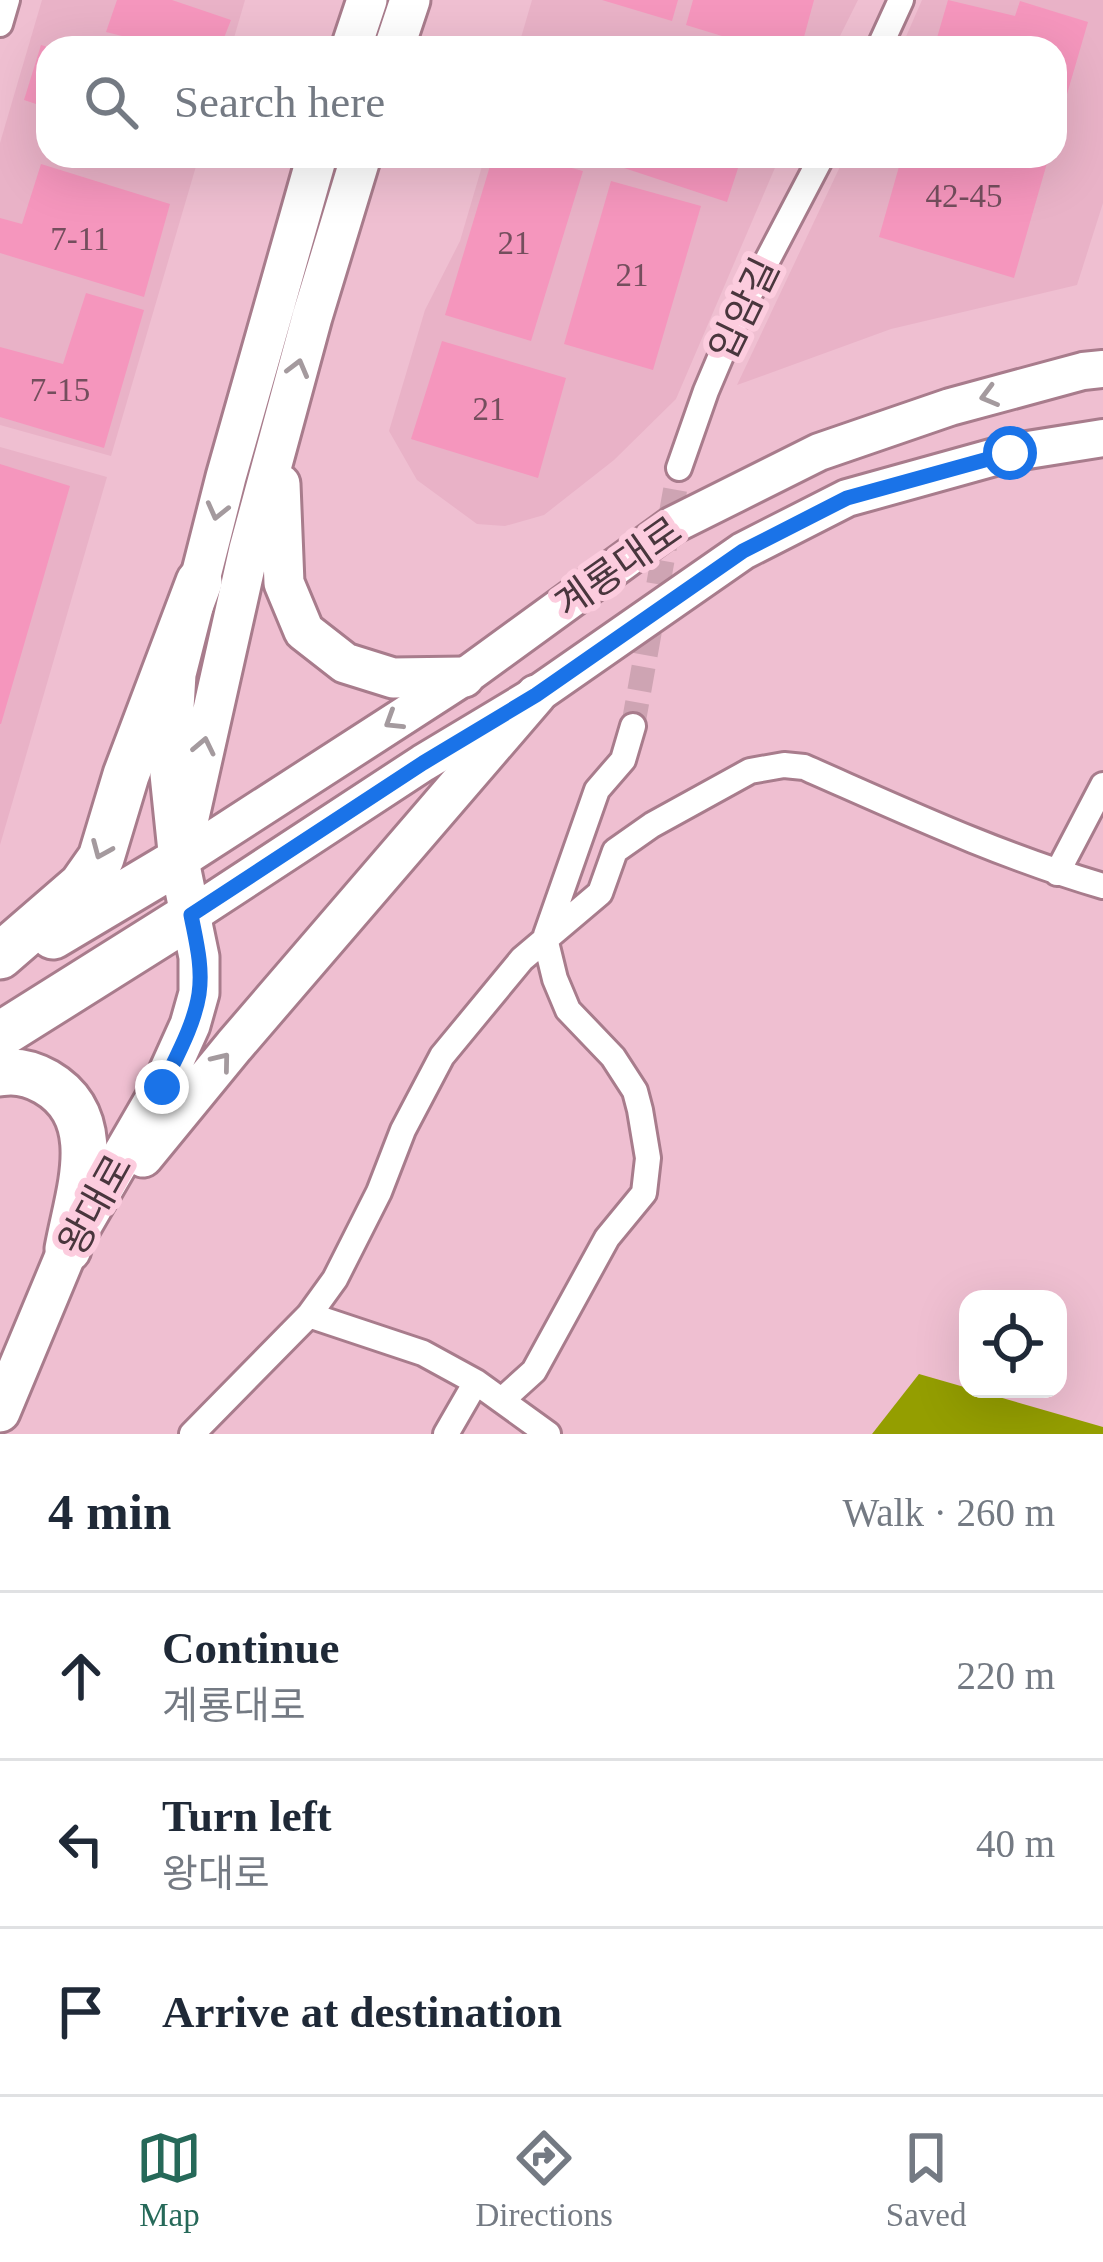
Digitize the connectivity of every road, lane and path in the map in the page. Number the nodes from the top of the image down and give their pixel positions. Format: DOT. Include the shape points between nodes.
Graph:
graph roads {
  1 [pos="7,0"];
  2 [pos="367,0"];
  3 [pos="410,0"];
  4 [pos="902,0"];
  5 [pos="0,24"];
  6 [pos="355,36"];
  7 [pos="398,36"];
  8 [pos="885,36"];
  9 [pos="314,168"];
  10 [pos="357,168"];
  11 [pos="816,168"];
  12 [pos="1103,369"];
  13 [pos="280,438"];
  14 [pos="1103,438"];
  15 [pos="679,468"];
  16 [pos="199,583"];
  17 [pos="464,676"];
  18 [pos="536,695"];
  19 [pos="633,726"];
  20 [pos="1103,785"];
  21 [pos="179,861"];
  22 [pos="1057,873"];
  23 [pos="1103,886"];
  24 [pos="191,915"];
  25 [pos="545,938"];
  26 [pos="0,956"];
  27 [pos="0,968"];
  28 [pos="0,1035"];
  29 [pos="0,1073"];
  30 [pos="68,1249"];
  31 [pos="309,1315"];
  32 [pos="476,1382"];
  33 [pos="502,1400"];
  34 [pos="0,1412"];
  35 [pos="192,1434"];
  36 [pos="446,1434"];
  37 [pos="548,1434"];
  1 -- 5 [label="street"];
  2 -- 6 [label="main road"];
  3 -- 7 [label="main road"];
  4 -- 8 [label="street"];
  9 -- 16 [label="main road, 왕대로, one-way"];
  13 -- 10 [label="main road, one-way"];
  11 -- 15 [label="street, 입암길" via="737,318"];
  12 -- 17 [label="main road, 계룡대로, one-way" via="950,407 820,452 674,525"];
  13 -- 17 [label="main road" via="284,583 304,631 345,663 392,678"];
  21 -- 13 [label="main road, one-way"];
  14 -- 18 [label="main road, 계룡대로" via="1010,453 847,498 743,551"];
  16 -- 21 [label="main road, 왕대로" via="176,674 170,774"];
  16 -- 26 [label="highway, one-way" via="100,857 82,885"];
  17 -- 21 [label="main road, 계룡대로, one-way"];
  18 -- 24 [label="main road, 계룡대로"];
  30 -- 18 [label="main road, one-way"];
  19 -- 25 [label="street" via="623,760 597,790"];
  20 -- 22 [label="street"];
  21 -- 24 [label="main road, 왕대로"];
  21 -- 27 [label="highway"];
  22 -- 23 [label="street"];
  22 -- 25 [label="street" via="784,765 750,771 616,851 600,892"];
  24 -- 28 [label="highway"];
  24 -- 30 [label="main road, 왕대로" via="199,993 190,1025"];
  25 -- 31 [label="street" via="442,1056 353,1244"];
  25 -- 33 [label="street" via="568,1010 634,1091 648,1158 644,1193 607,1238 534,1371"];
  29 -- 30 [label="highway" via="54,1086 84,1127"];
  30 -- 34 [label="main road, 왕대로"];
  31 -- 32 [label="street" via="423,1353"];
  31 -- 35 [label="street"];
  32 -- 33 [label="street"];
  32 -- 36 [label="street"];
  33 -- 37 [label="street"];
}
